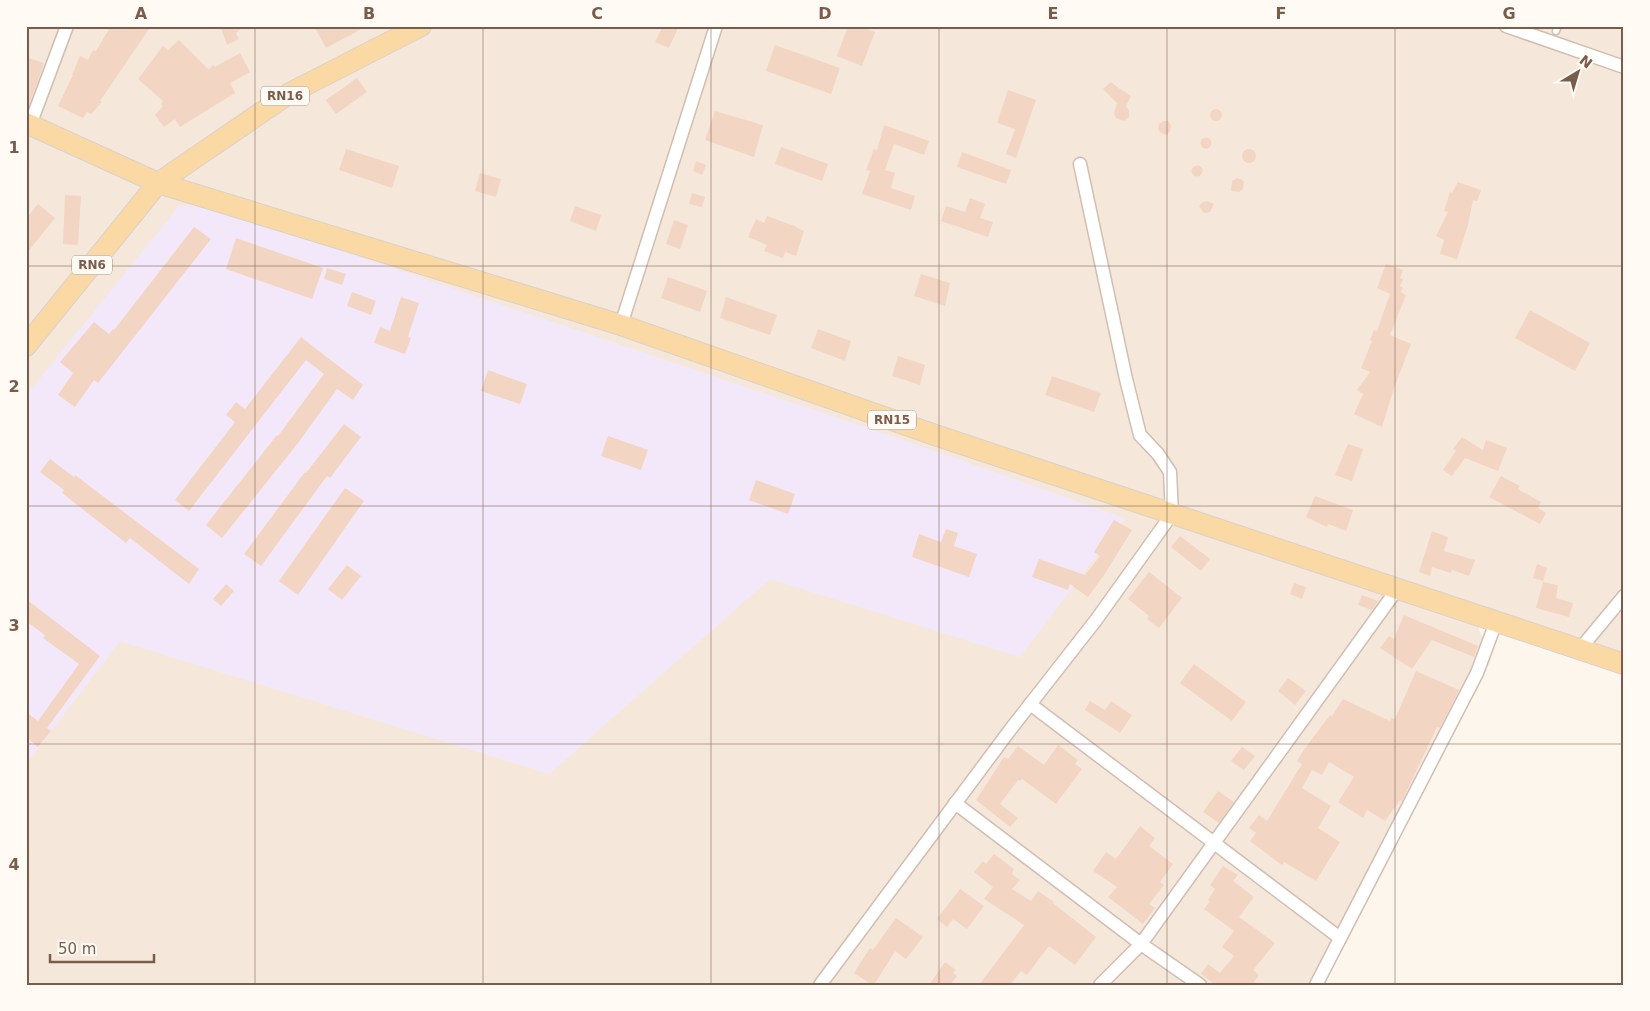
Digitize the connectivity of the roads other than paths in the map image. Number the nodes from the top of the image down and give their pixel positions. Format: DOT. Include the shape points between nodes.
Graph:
graph roads {
  1 [pos="67,26"];
  2 [pos="421,26"];
  3 [pos="716,26"];
  4 [pos="1506,26"];
  5 [pos="1624,67"];
  6 [pos="28,124"];
  7 [pos="1080,164"];
  8 [pos="158,182"];
  9 [pos="621,325"];
  10 [pos="26,346"];
  11 [pos="1172,514"];
  12 [pos="1398,588"];
  13 [pos="1624,596"];
  14 [pos="1496,622"];
  15 [pos="1580,649"];
  16 [pos="1624,664"];
  17 [pos="1030,704"];
  18 [pos="955,803"];
  19 [pos="1216,843"];
  20 [pos="1340,938"];
  21 [pos="1141,944"];
  22 [pos="820,985"];
  23 [pos="1100,985"];
  24 [pos="1200,985"];
  25 [pos="1316,985"];
  1 -- 6 [label="street"];
  2 -- 8 [label="main road, RN16" via="290,93"];
  3 -- 9 [label="street"];
  4 -- 5 [label="street"];
  6 -- 8 [label="main road"];
  7 -- 11 [label="street" via="1140,435 1170,472"];
  8 -- 9 [label="main road, RN15"];
  8 -- 10 [label="main road, RN6"];
  9 -- 11 [label="main road, RN15"];
  11 -- 12 [label="main road, RN15"];
  11 -- 17 [label="street" via="1096,620"];
  12 -- 14 [label="main road, RN15"];
  12 -- 19 [label="street"];
  13 -- 15 [label="street"];
  14 -- 15 [label="main road, RN15"];
  14 -- 20 [label="street" via="1477,674"];
  15 -- 16 [label="main road, RN15"];
  17 -- 18 [label="street"];
  17 -- 19 [label="street"];
  18 -- 21 [label="street"];
  18 -- 22 [label="street"];
  19 -- 20 [label="street"];
  19 -- 21 [label="street"];
  20 -- 25 [label="street"];
  21 -- 23 [label="street"];
  21 -- 24 [label="street"];
}
